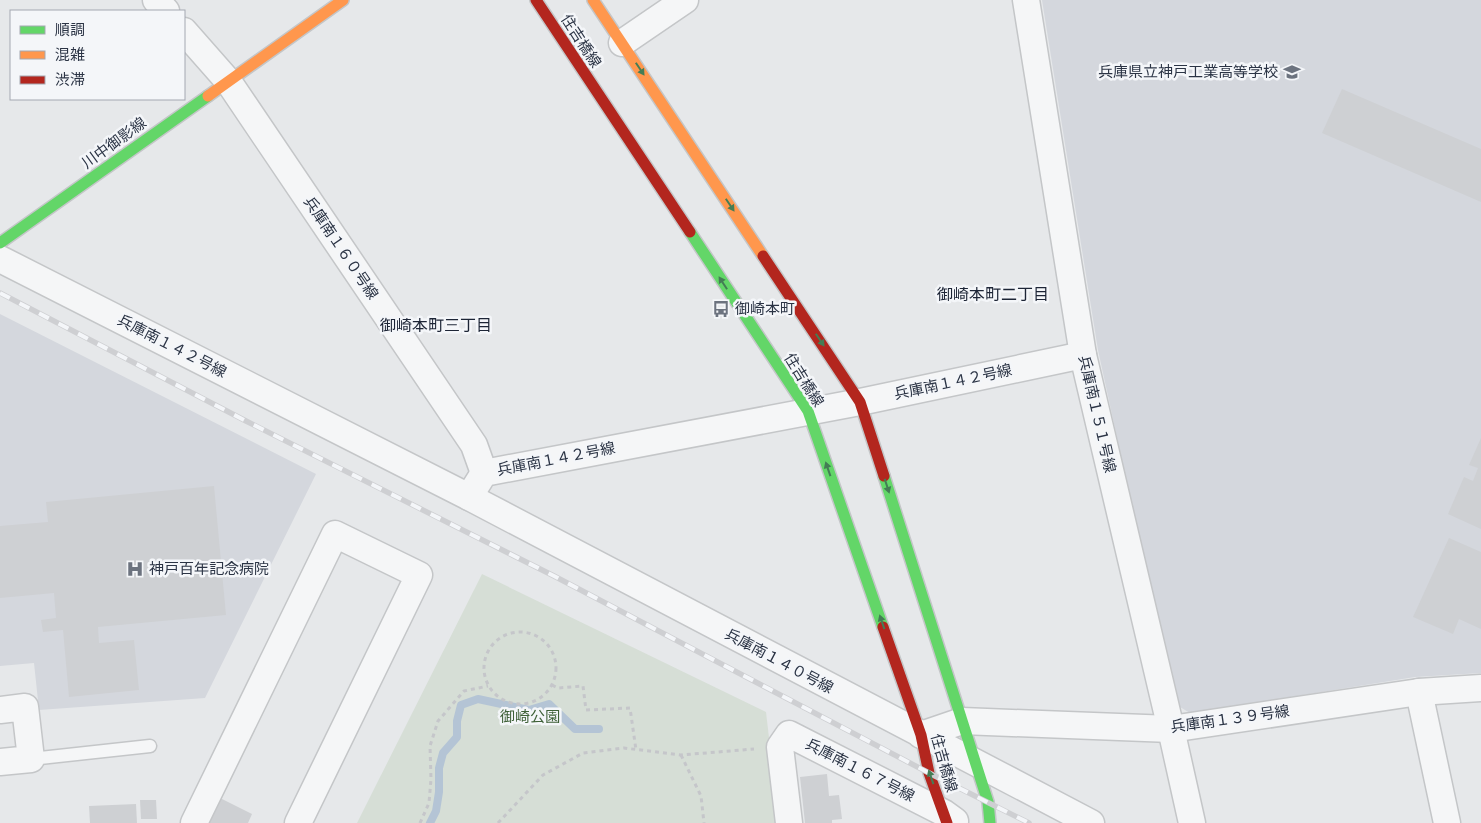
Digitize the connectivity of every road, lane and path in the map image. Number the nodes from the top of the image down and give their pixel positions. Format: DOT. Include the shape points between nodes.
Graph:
graph roads {
  1 [pos="156,0"];
  2 [pos="344,0"];
  3 [pos="536,0"];
  4 [pos="593,0"];
  5 [pos="685,0"];
  6 [pos="1026,0"];
  7 [pos="165,10"];
  8 [pos="185,32"];
  9 [pos="622,43"];
  10 [pos="228,80"];
  11 [pos="0,243"];
  12 [pos="0,259"];
  13 [pos="1083,355"];
  14 [pos="860,402"];
  15 [pos="808,411"];
  16 [pos="484,473"];
  17 [pos="469,497"];
  18 [pos="552,685"];
  19 [pos="488,686"];
  20 [pos="1481,688"];
  21 [pos="1419,692"];
  22 [pos="0,710"];
  23 [pos="962,721"];
  24 [pos="1171,728"];
  25 [pos="921,735"];
  26 [pos="150,746"];
  27 [pos="780,747"];
  28 [pos="636,750"];
  29 [pos="681,755"];
  30 [pos="31,759"];
  31 [pos="0,762"];
  32 [pos="975,762"];
  33 [pos="950,820"];
  34 [pos="194,823"];
  35 [pos="298,823"];
  36 [pos="420,823"];
  37 [pos="498,823"];
  38 [pos="704,823"];
  39 [pos="789,823"];
  40 [pos="990,823"];
  41 [pos="1090,823"];
  42 [pos="1192,823"];
  43 [pos="1447,823"];
  1 -- 7 [label="street"];
  2 -- 10 [label="street, 川中御影線"];
  15 -- 3 [label="street, 住吉橋線, one-way"];
  4 -- 9 [label="street, 住吉橋線"];
  5 -- 9 [label="street"];
  6 -- 13 [label="street, 兵庫南１５１号線"];
  8 -- 10 [label="street, 兵庫南１６０号線"];
  9 -- 14 [label="street, 住吉橋線, one-way"];
  10 -- 11 [label="street, 川中御影線"];
  10 -- 16 [label="street, 兵庫南１６０号線" via="474,445"];
  12 -- 17 [label="street, 兵庫南１４２号線"];
  13 -- 14 [label="street, 兵庫南１４２号線"];
  13 -- 24 [label="street, 兵庫南１５１号線"];
  14 -- 15 [label="street, 兵庫南１４２号線"];
  14 -- 23 [label="street, 住吉橋線, one-way"];
  15 -- 16 [label="street, 兵庫南１４２号線"];
  25 -- 15 [label="street, 住吉橋線, one-way"];
  16 -- 17 [label="street, 兵庫南１４２号線"];
  17 -- 25 [label="street, 兵庫南１４０号線"];
  18 -- 19 [label="path" via="539,699 518,704 498,698"];
  18 -- 19 [label="path" via="556,667 548,644 534,635 517,632 496,640 489,649 483,670"];
  18 -- 28 [label="path" via="558,688 583,686 586,710 630,708"];
  19 -- 36 [label="path" via="464,691 438,721 430,746 429,802"];
  20 -- 21 [label="street, 兵庫南１３９号線"];
  21 -- 24 [label="street, 兵庫南１３９号線"];
  21 -- 43 [label="street"];
  22 -- 30 [label="street" via="26,707"];
  23 -- 24 [label="street, 兵庫南１３９号線"];
  23 -- 25 [label="street, 兵庫南１３９号線"];
  23 -- 32 [label="street, 住吉橋線"];
  24 -- 42 [label="street, 兵庫南１５１号線"];
  25 -- 32 [label="street, 兵庫南１４０号線"];
  33 -- 25 [label="street, 住吉橋線, one-way" via="929,773"];
  26 -- 30 [label="lane"];
  27 -- 29 [label="path"];
  27 -- 33 [label="street, 兵庫南１６７号線" via="789,734"];
  27 -- 39 [label="street, 兵庫南１６７号線"];
  28 -- 29 [label="path"];
  28 -- 37 [label="path" via="624,748 583,753 543,775"];
  29 -- 38 [label="path" via="700,796"];
  30 -- 31 [label="street"];
  32 -- 40 [label="street, 住吉橋線" via="988,802"];
  32 -- 41 [label="street, 兵庫南１４０号線"];
  34 -- 35 [label="street" via="335,534 419,575"];
}
